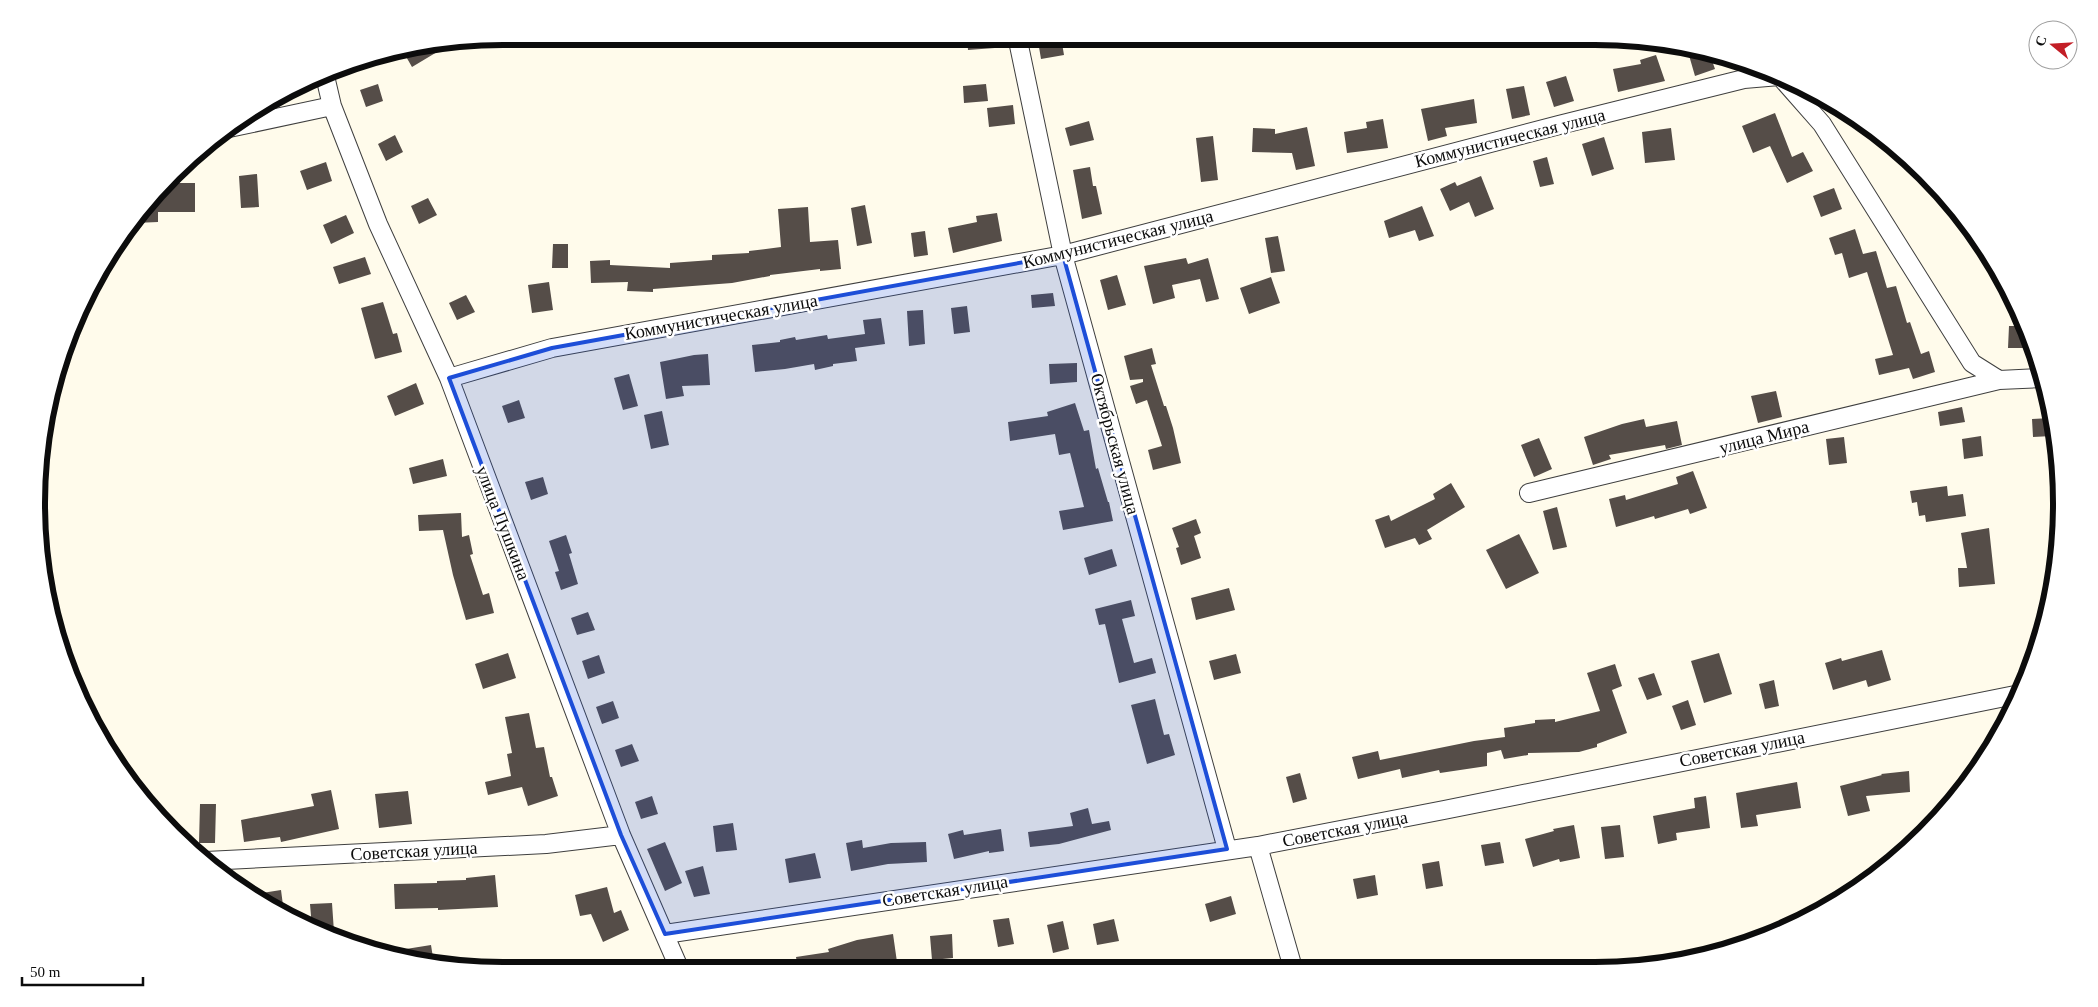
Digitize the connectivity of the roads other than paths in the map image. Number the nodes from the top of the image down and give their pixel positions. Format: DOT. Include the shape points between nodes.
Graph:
graph roads {
  1 [pos="1020,45"];
  2 [pos="1762,77"];
  3 [pos="326,81"];
  4 [pos="1792,90"];
  5 [pos="332,106"];
  6 [pos="246,124"];
  7 [pos="1063,255"];
  8 [pos="449,378"];
  9 [pos="2035,378"];
  10 [pos="1999,380"];
  11 [pos="1529,493"];
  12 [pos="2010,696"];
  13 [pos="621,835"];
  14 [pos="1258,846"];
  15 [pos="1227,849"];
  16 [pos="216,860"];
  17 [pos="665,934"];
  18 [pos="677,962"];
  19 [pos="1291,962"];
  1 -- 7 [label="street, Октябрьская улица"];
  2 -- 7 [label="street, Коммунистическая улица" via="1559,125"];
  3 -- 5 [label="street, улица Пушкина"];
  4 -- 10 [label="street" via="1822,124 1972,363"];
  5 -- 6 [label="street"];
  5 -- 8 [label="street, улица Пушкина" via="378,224"];
  7 -- 8 [label="street, Коммунистическая улица" via="552,348"];
  7 -- 15 [label="street, Октябрьская улица"];
  8 -- 13 [label="street, улица Пушкина"];
  9 -- 10 [label="street, улица Мира"];
  10 -- 11 [label="street, улица Мира"];
  12 -- 14 [label="street, Советская улица"];
  13 -- 16 [label="street, Советская улица" via="546,844"];
  13 -- 17 [label="street, улица Пушкина"];
  14 -- 15 [label="street, Советская улица"];
  14 -- 19 [label="street"];
  15 -- 17 [label="street, Советская улица"];
  17 -- 18 [label="street, улица Пушкина"];
}
